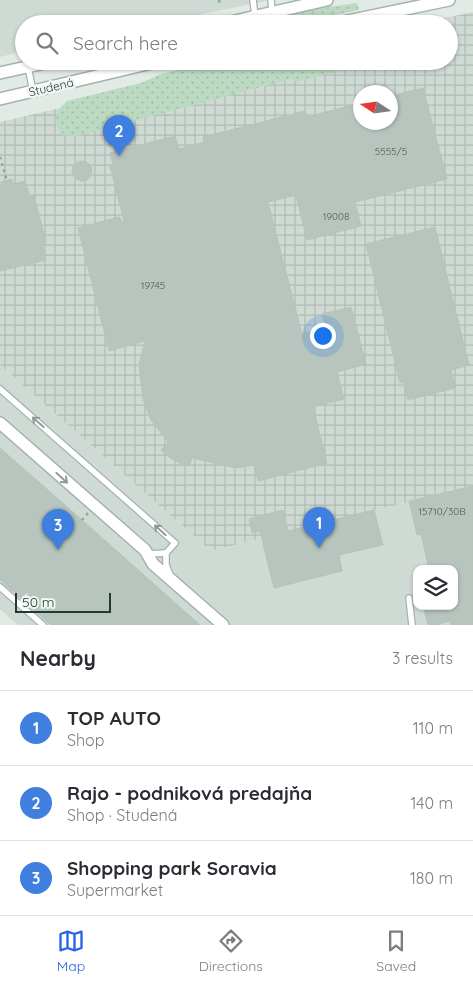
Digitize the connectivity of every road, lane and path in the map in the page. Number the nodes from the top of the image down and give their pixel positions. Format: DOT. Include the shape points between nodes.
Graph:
graph roads {
  1 [pos="219,0"];
  2 [pos="253,0"];
  3 [pos="449,0"];
  4 [pos="318,1"];
  5 [pos="434,2"];
  6 [pos="220,6"];
  7 [pos="272,12"];
  8 [pos="258,15"];
  9 [pos="374,15"];
  10 [pos="16,70"];
  11 [pos="29,70"];
  12 [pos="122,70"];
  13 [pos="0,74"];
  14 [pos="34,91"];
  15 [pos="0,99"];
  16 [pos="0,157"];
  17 [pos="7,181"];
  18 [pos="0,389"];
  19 [pos="0,423"];
  20 [pos="166,553"];
  21 [pos="147,554"];
  22 [pos="174,584"];
  23 [pos="0,587"];
  24 [pos="409,598"];
  25 [pos="43,625"];
  26 [pos="223,625"];
  27 [pos="412,625"];
  1 -- 6 [label="path"];
  2 -- 8 [label="lane"];
  3 -- 5 [label="street"];
  4 -- 7 [label="street"];
  5 -- 9 [label="street"];
  10 -- 13 [label="street, Studená"];
  11 -- 14 [label="lane"];
  12 -- 14 [label="street, Studená"];
  14 -- 15 [label="street, Studená"];
  16 -- 17 [label="path"];
  20 -- 18 [label="lane, one-way" via="175,543"];
  19 -- 21 [label="street, one-way"];
  20 -- 21 [label="lane"];
  20 -- 22 [label="lane" via="166,566"];
  21 -- 22 [label="street"];
  22 -- 26 [label="street"];
  23 -- 25 [label="lane"];
  24 -- 27 [label="lane"];
}
